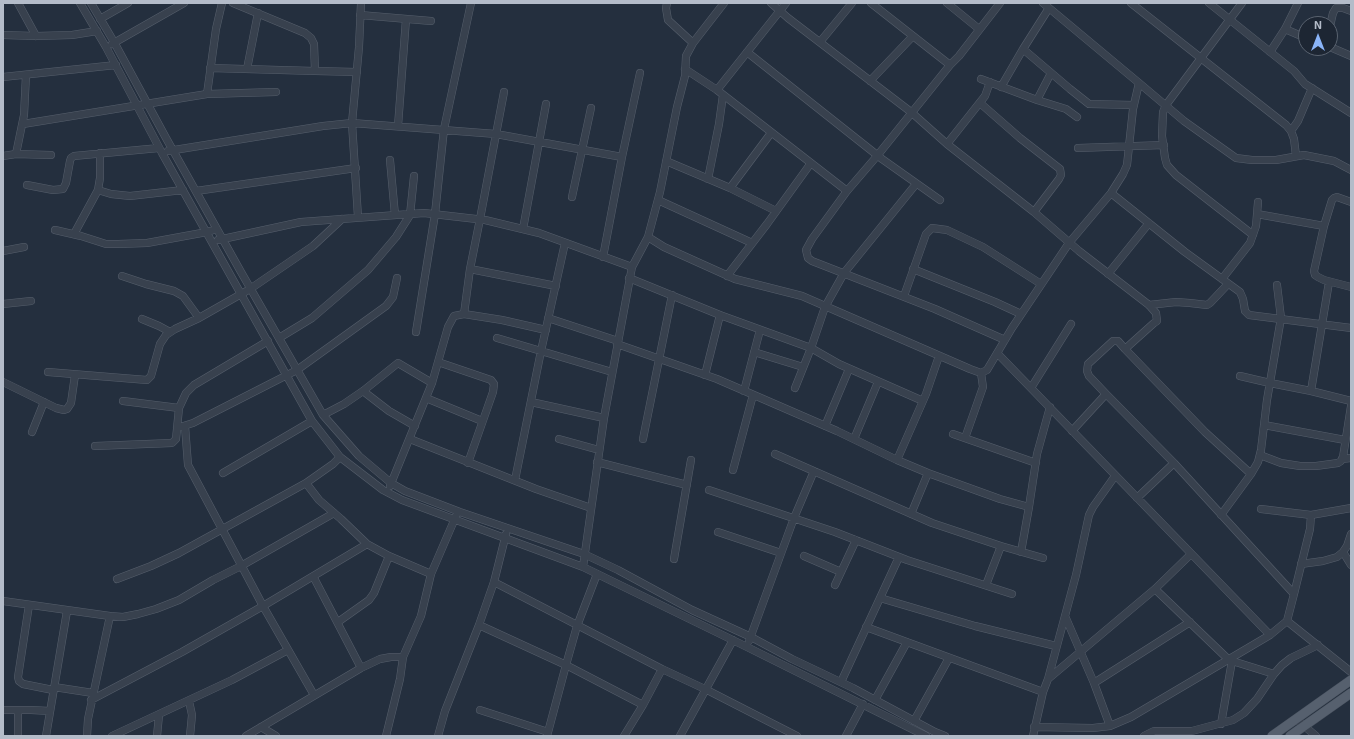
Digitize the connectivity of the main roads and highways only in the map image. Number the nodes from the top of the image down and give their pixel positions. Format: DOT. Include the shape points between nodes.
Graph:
graph roads {
  1 [pos="1351,679"];
  2 [pos="1351,692"];
  3 [pos="1272,736"];
  4 [pos="1290,736"];
  1 -- 3 [label="main road"];
  2 -- 4 [label="main road"];
}
